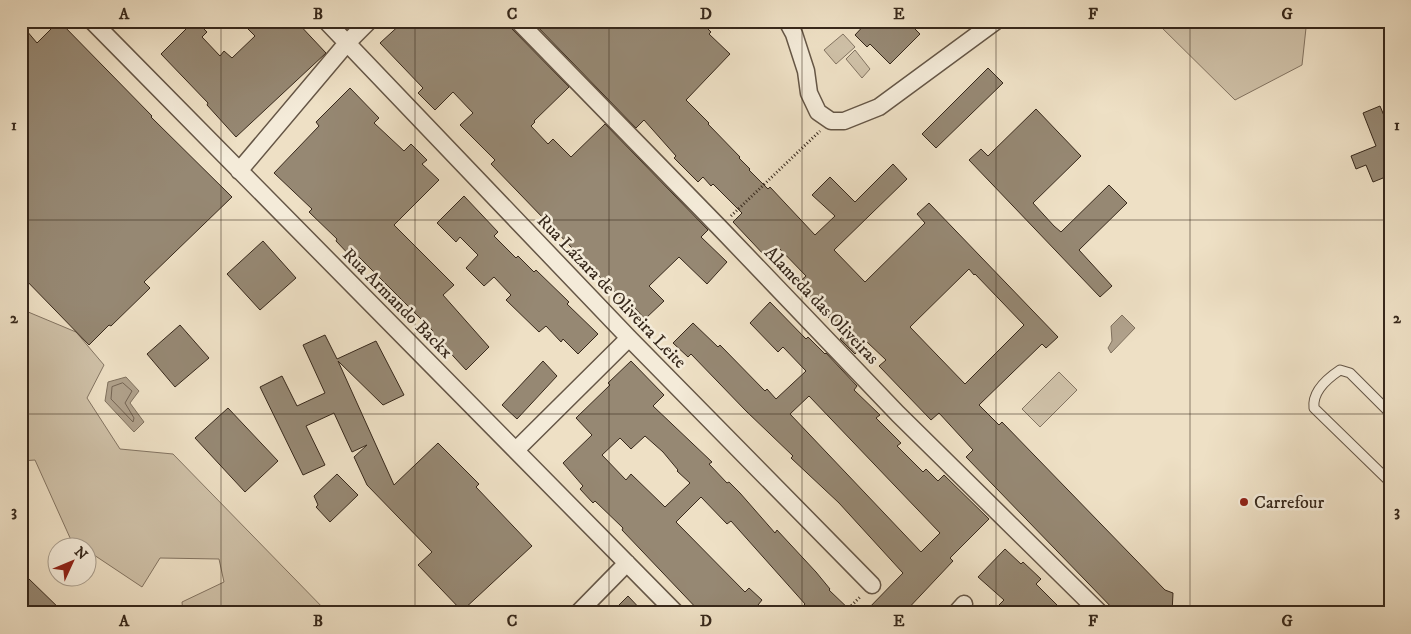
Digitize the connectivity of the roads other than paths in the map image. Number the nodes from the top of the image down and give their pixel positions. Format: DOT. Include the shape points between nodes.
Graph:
graph roads {
  1 [pos="92,21"];
  2 [pos="326,21"];
  3 [pos="369,21"];
  4 [pos="518,21"];
  5 [pos="787,21"];
  6 [pos="996,21"];
  7 [pos="347,42"];
  8 [pos="239,171"];
  9 [pos="629,338"];
  10 [pos="1390,413"];
  11 [pos="516,450"];
  12 [pos="1390,482"];
  13 [pos="627,563"];
  14 [pos="872,585"];
  15 [pos="578,613"];
  16 [pos="676,613"];
  17 [pos="1100,613"];
  1 -- 8 [label="street, Rua Armando Backx"];
  2 -- 7 [label="street, Rua Lázara de Oliveira Leite"];
  3 -- 7 [label="street"];
  4 -- 17 [label="street, Alameda das Oliveiras" via="898,414"];
  5 -- 6 [label="street" via="818,112 838,121 880,107"];
  7 -- 8 [label="street"];
  7 -- 9 [label="street, Rua Lázara de Oliveira Leite"];
  8 -- 11 [label="street, Rua Armando Backx"];
  9 -- 11 [label="street"];
  9 -- 14 [label="street, Rua Lázara de Oliveira Leite"];
  10 -- 12 [label="lane" via="1350,373 1340,370 1313,400 1314,408"];
  11 -- 13 [label="street, Rua Armando Backx"];
  13 -- 15 [label="street"];
  13 -- 16 [label="street, Rua Armando Backx"];
}
